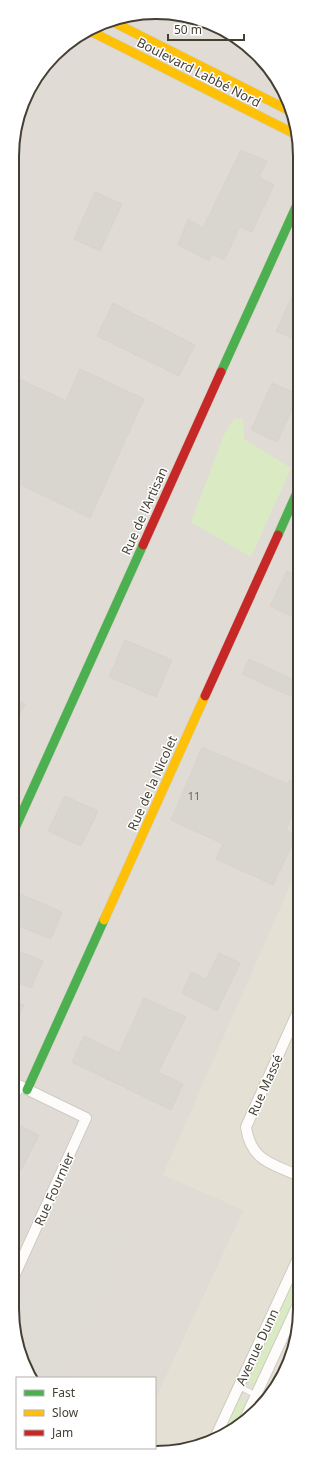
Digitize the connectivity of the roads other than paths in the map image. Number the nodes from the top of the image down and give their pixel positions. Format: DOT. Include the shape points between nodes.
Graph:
graph roads {
  1 [pos="118,25"];
  2 [pos="95,33"];
  3 [pos="284,108"];
  4 [pos="290,132"];
  5 [pos="293,213"];
  6 [pos="293,501"];
  7 [pos="19,820"];
  8 [pos="293,1022"];
  9 [pos="19,1086"];
  10 [pos="24,1088"];
  11 [pos="19,1095"];
  12 [pos="293,1173"];
  13 [pos="19,1257"];
  14 [pos="22,1258"];
  15 [pos="19,1265"];
  16 [pos="293,1269"];
  17 [pos="293,1316"];
  18 [pos="238,1386"];
  19 [pos="256,1395"];
  20 [pos="250,1408"];
  21 [pos="218,1432"];
  1 -- 3 [label="street, Boulevard Labbé Nord"];
  2 -- 4 [label="street, Boulevard Labbé Nord"];
  5 -- 7 [label="street, Rue de l'Artisan"];
  6 -- 10 [label="street, Rue de la Nicolet"];
  8 -- 12 [label="street, Rue Massé" via="246,1127 248,1141 256,1155"];
  9 -- 10 [label="street"];
  10 -- 11 [label="lane"];
  10 -- 14 [label="street, Rue Fournier" via="86,1118"];
  13 -- 14 [label="lane"];
  14 -- 15 [label="street, Rue Fournier"];
  16 -- 18 [label="street, Avenue Dunn"];
  17 -- 19 [label="street, Avenue Dunn"];
  18 -- 19 [label="lane"];
  18 -- 21 [label="street, Avenue Dunn"];
  19 -- 20 [label="street, Avenue Dunn"];
}
